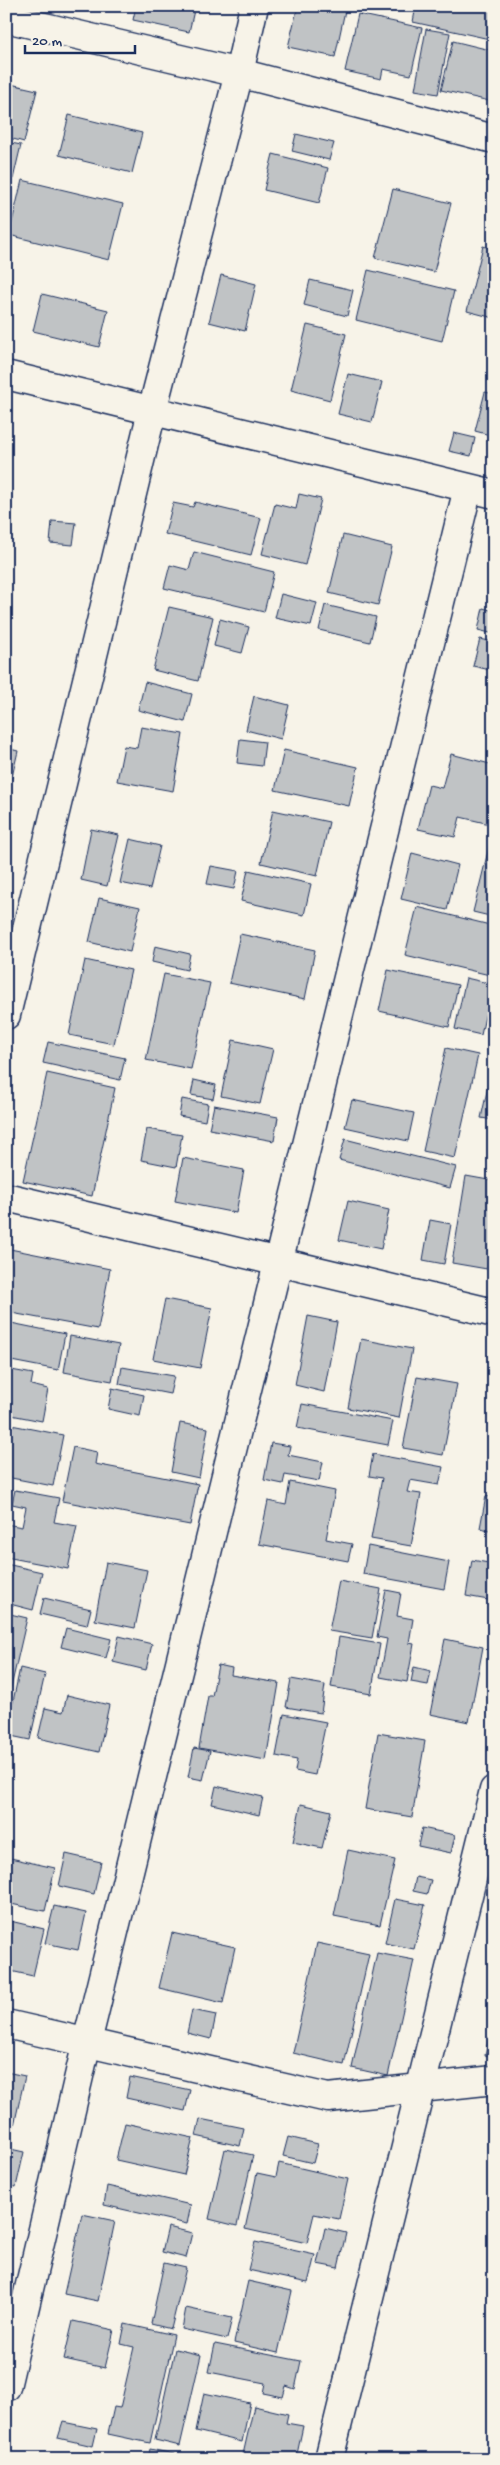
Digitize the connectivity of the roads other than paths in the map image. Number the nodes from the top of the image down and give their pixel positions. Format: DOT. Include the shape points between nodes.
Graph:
graph roads {
  1 [pos="254,6"];
  2 [pos="6,18"];
  3 [pos="239,73"];
  4 [pos="494,139"];
  5 [pos="6,375"];
  6 [pos="152,411"];
  7 [pos="481,491"];
  8 [pos="6,1015"];
  9 [pos="6,1198"];
  10 [pos="278,1260"];
  11 [pos="494,1313"];
  12 [pos="494,1790"];
  13 [pos="6,2024"];
  14 [pos="87,2042"];
  15 [pos="494,2080"];
  16 [pos="422,2087"];
  17 [pos="6,2387"];
  18 [pos="329,2459"];
  1 -- 3 [label="street"];
  2 -- 3 [label="street"];
  3 -- 4 [label="street"];
  3 -- 6 [label="street"];
  5 -- 6 [label="street"];
  6 -- 7 [label="street"];
  6 -- 8 [label="street"];
  7 -- 10 [label="street"];
  9 -- 10 [label="street"];
  10 -- 11 [label="street"];
  10 -- 14 [label="street"];
  12 -- 16 [label="street"];
  13 -- 14 [label="street"];
  14 -- 16 [label="street" via="328,2098"];
  14 -- 17 [label="street"];
  15 -- 16 [label="street"];
  16 -- 18 [label="street"];
}
